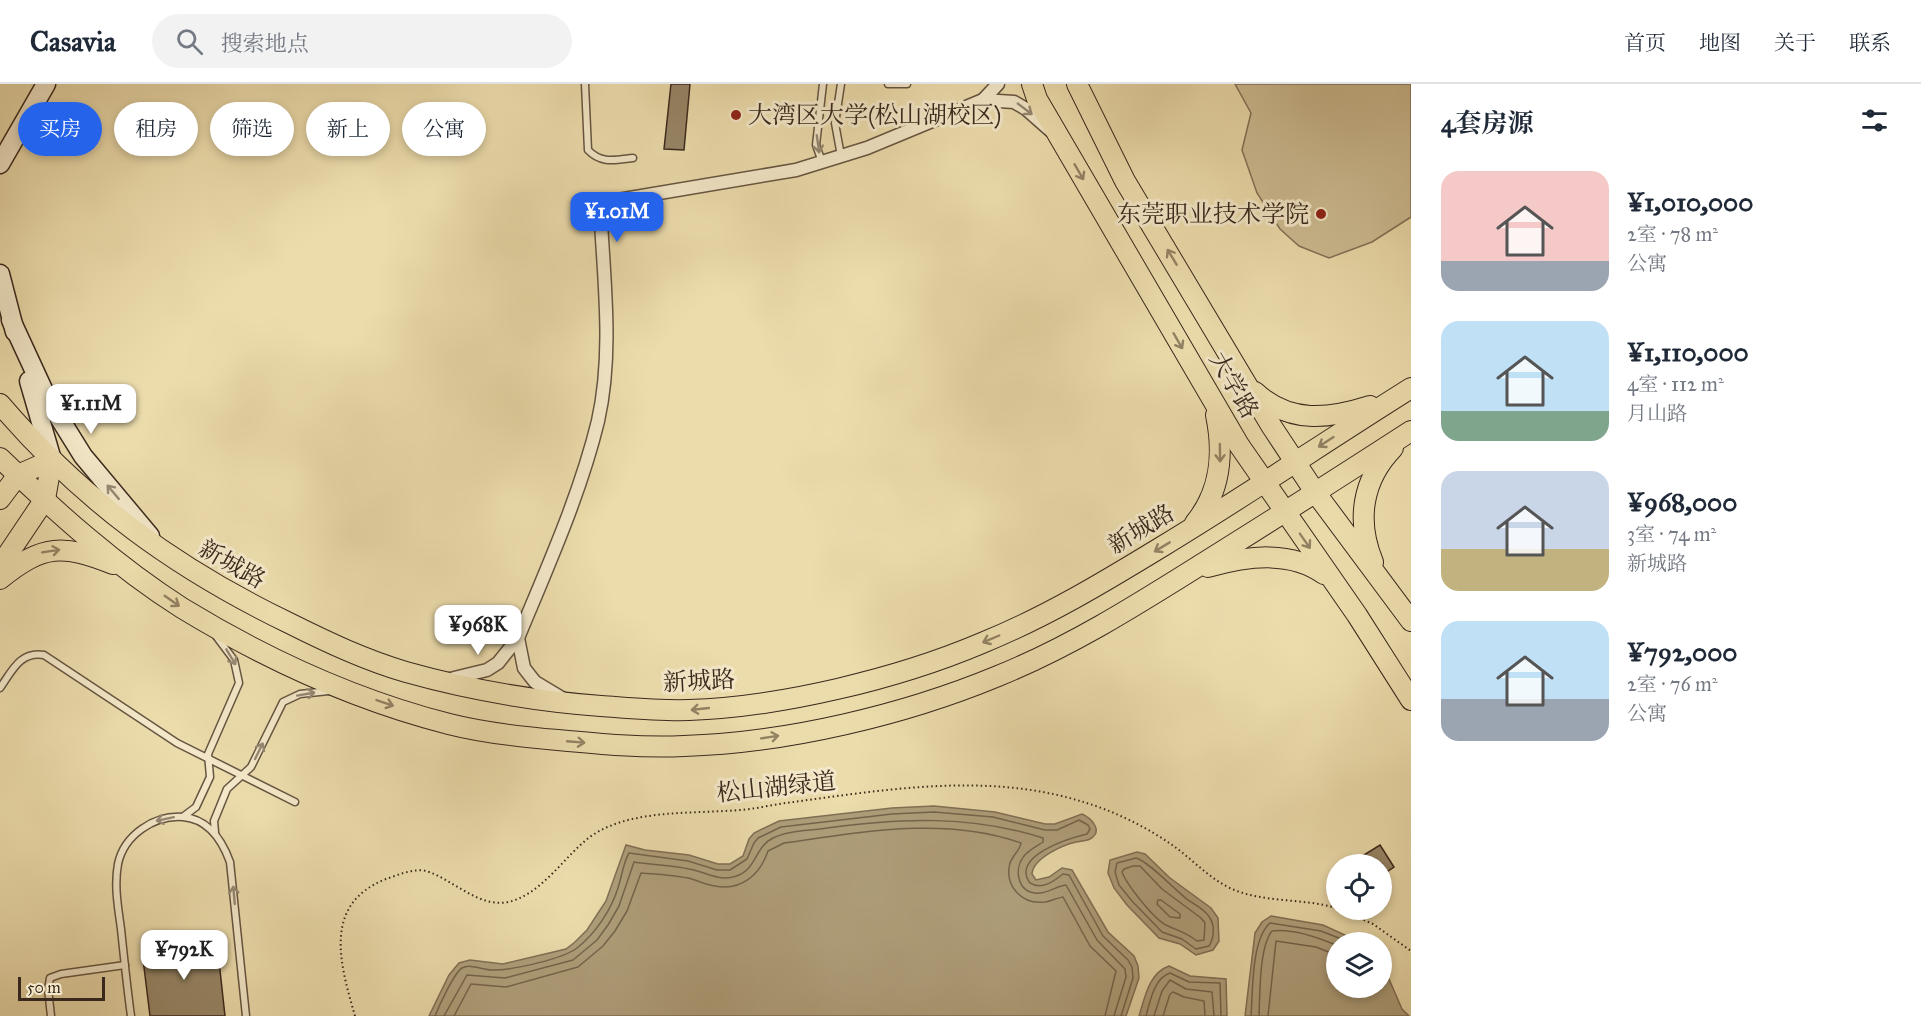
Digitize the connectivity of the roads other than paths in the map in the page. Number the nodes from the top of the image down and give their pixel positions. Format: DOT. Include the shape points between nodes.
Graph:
graph roads {
  1 [pos="46,84"];
  2 [pos="585,84"];
  3 [pos="823,84"];
  4 [pos="841,84"];
  5 [pos="888,84"];
  6 [pos="907,84"];
  7 [pos="998,84"];
  8 [pos="1032,84"];
  9 [pos="1077,84"];
  10 [pos="983,100"];
  11 [pos="1059,137"];
  12 [pos="841,157"];
  13 [pos="633,158"];
  14 [pos="822,162"];
  15 [pos="0,164"];
  16 [pos="0,274"];
  17 [pos="6,327"];
  18 [pos="1247,385"];
  19 [pos="1407,390"];
  20 [pos="1210,395"];
  21 [pos="0,404"];
  22 [pos="1411,431"];
  23 [pos="0,458"];
  24 [pos="52,460"];
  25 [pos="1294,463"];
  26 [pos="18,475"];
  27 [pos="1265,483"];
  28 [pos="1314,492"];
  29 [pos="0,499"];
  30 [pos="45,499"];
  31 [pos="1284,512"];
  32 [pos="1190,529"];
  33 [pos="164,553"];
  34 [pos="0,566"];
  35 [pos="1189,573"];
  36 [pos="136,575"];
  37 [pos="0,579"];
  38 [pos="1336,585"];
  39 [pos="1385,586"];
  40 [pos="202,619"];
  41 [pos="1411,621"];
  42 [pos="518,638"];
  43 [pos="443,681"];
  44 [pos="0,688"];
  45 [pos="352,692"];
  46 [pos="1411,700"];
  47 [pos="570,703"];
  48 [pos="208,760"];
  49 [pos="243,775"];
  50 [pos="295,802"];
  51 [pos="184,817"];
  52 [pos="217,835"];
  53 [pos="125,965"];
  54 [pos="51,1016"];
  55 [pos="131,1016"];
  56 [pos="246,1016"];
  1 -- 15 [label="street"];
  2 -- 13 [label="lane" via="588,150 603,161"];
  3 -- 14 [label="lane, one-way" via="816,145"];
  4 -- 12 [label="lane" via="835,123"];
  5 -- 6 [label="lane"];
  7 -- 10 [label="street"];
  8 -- 11 [label="main road, 大学路"];
  18 -- 9 [label="main road, 大学路, one-way" via="1125,181"];
  10 -- 11 [label="street, one-way" via="1014,102"];
  10 -- 12 [label="street"];
  11 -- 20 [label="main road, 大学路, one-way"];
  12 -- 14 [label="street"];
  14 -- 42 [label="street" via="796,170 600,203 606,353 598,419 575,494"];
  16 -- 17 [label="street"];
  17 -- 24 [label="street"];
  33 -- 17 [label="street, one-way" via="83,456"];
  18 -- 19 [label="main road" via="1273,406 1308,417 1349,413"];
  18 -- 25 [label="main road, 大学路"];
  19 -- 25 [label="main road, 新城路, one-way"];
  20 -- 27 [label="main road, 大学路"];
  20 -- 32 [label="main road, one-way" via="1219,430 1220,472 1206,508"];
  21 -- 24 [label="main road, 新城路"];
  22 -- 28 [label="main road"];
  22 -- 39 [label="main road" via="1389,452 1364,498 1368,547"];
  23 -- 26 [label="main road"];
  24 -- 26 [label="main road"];
  24 -- 30 [label="main road"];
  24 -- 33 [label="main road, 新城路"];
  25 -- 27 [label="main road, 新城路"];
  25 -- 28 [label="main road, 大学路"];
  26 -- 29 [label="main road"];
  26 -- 30 [label="main road"];
  27 -- 31 [label="main road, 大学路"];
  27 -- 32 [label="main road, 新城路"];
  28 -- 31 [label="main road"];
  28 -- 39 [label="main road, 大学路"];
  30 -- 34 [label="main road"];
  30 -- 36 [label="main road"];
  31 -- 35 [label="main road"];
  31 -- 38 [label="main road, 大学路, one-way"];
  32 -- 47 [label="main road, 新城路, one-way" via="1038,619 905,670 831,690 699,709"];
  33 -- 43 [label="main road, 新城路" via="244,601 330,643 403,671"];
  35 -- 38 [label="main road" via="1239,560 1287,558 1314,567"];
  45 -- 35 [label="main road, one-way" via="449,724 514,736 643,747 730,743 860,721 961,691 1057,650"];
  37 -- 36 [label="main road, one-way" via="38,554 53,550 85,555"];
  36 -- 40 [label="main road, one-way"];
  38 -- 46 [label="main road, 大学路"];
  39 -- 41 [label="main road, 大学路"];
  40 -- 45 [label="main road" via="288,665"];
  40 -- 48 [label="lane, one-way" via="234,660 239,676"];
  42 -- 43 [label="street" via="498,663 487,670"];
  42 -- 47 [label="street" via="524,668 535,682"];
  43 -- 47 [label="main road, 新城路" via="540,701"];
  44 -- 48 [label="lane" via="21,659 44,655"];
  49 -- 45 [label="lane, one-way" via="251,767 283,702 312,692"];
  48 -- 49 [label="lane"];
  48 -- 51 [label="lane" via="210,777 196,807"];
  49 -- 50 [label="lane"];
  49 -- 52 [label="lane" via="227,789 214,821"];
  51 -- 52 [label="lane" via="209,826"];
  51 -- 53 [label="lane, one-way" via="155,821 142,828 118,862 116,889"];
  56 -- 52 [label="lane, one-way" via="232,872"];
  53 -- 54 [label="lane" via="50,978"];
  53 -- 55 [label="lane"];
}
